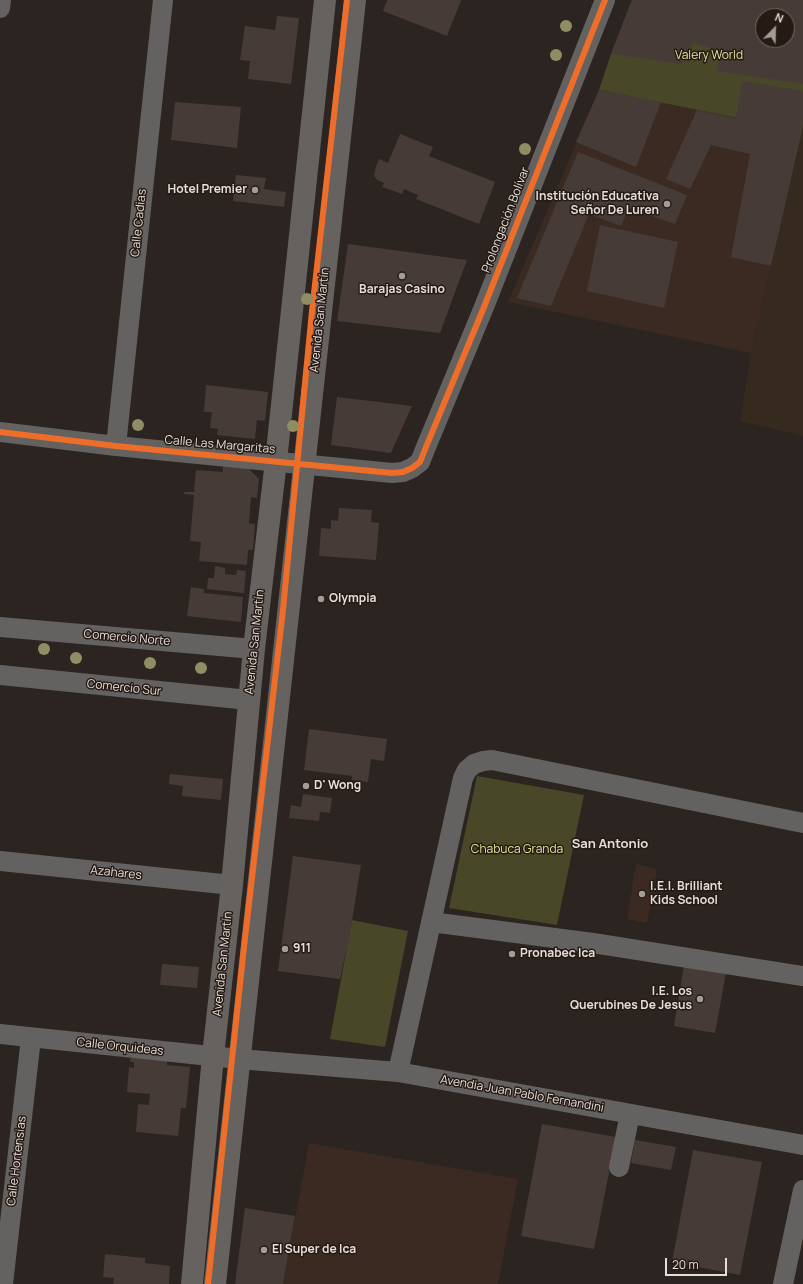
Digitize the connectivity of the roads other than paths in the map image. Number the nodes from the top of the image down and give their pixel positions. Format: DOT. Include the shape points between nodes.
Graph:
graph roads {
  1 [pos="1,0"];
  2 [pos="163,0"];
  3 [pos="326,0"];
  4 [pos="355,0"];
  5 [pos="605,0"];
  6 [pos="0,8"];
  7 [pos="0,432"];
  8 [pos="116,446"];
  9 [pos="426,447"];
  10 [pos="276,461"];
  11 [pos="305,464"];
  12 [pos="0,627"];
  13 [pos="254,649"];
  14 [pos="0,675"];
  15 [pos="249,700"];
  16 [pos="803,823"];
  17 [pos="0,861"];
  18 [pos="232,885"];
  19 [pos="431,922"];
  20 [pos="803,976"];
  21 [pos="0,1034"];
  22 [pos="31,1038"];
  23 [pos="213,1056"];
  24 [pos="239,1059"];
  25 [pos="398,1072"];
  26 [pos="630,1114"];
  27 [pos="803,1145"];
  28 [pos="619,1167"];
  29 [pos="803,1190"];
  30 [pos="3,1284"];
  31 [pos="192,1284"];
  32 [pos="215,1284"];
  33 [pos="782,1284"];
  1 -- 6 [label="street"];
  2 -- 8 [label="street, Calle Cadias"];
  3 -- 10 [label="main road, Avenida San Martín"];
  4 -- 11 [label="main road, Avenida San Martín"];
  5 -- 9 [label="street, Prolongación Bolívar"];
  7 -- 8 [label="street, Calle Las Margaritas"];
  8 -- 10 [label="street, Calle Las Margaritas"];
  9 -- 11 [label="street, Calle Las Margaritas" via="420,462 403,472"];
  10 -- 11 [label="street, Calle Las Margaritas"];
  10 -- 13 [label="main road, Avenida San Martín"];
  11 -- 24 [label="main road, Avenida San Martín"];
  12 -- 13 [label="street, Comercio Norte"];
  13 -- 15 [label="main road, Avenida San Martín"];
  14 -- 15 [label="street, Comercio Sur"];
  15 -- 18 [label="main road, Avenida San Martín"];
  16 -- 19 [label="street" via="492,760 483,761 467,770 463,778"];
  17 -- 18 [label="street, Azahares"];
  18 -- 23 [label="main road, Avenida San Martín"];
  19 -- 20 [label="street" via="593,943"];
  19 -- 25 [label="street"];
  21 -- 22 [label="street, Calle Orquideas"];
  22 -- 23 [label="street, Calle Orquideas"];
  22 -- 30 [label="street, Calle Hortensias"];
  23 -- 24 [label="street, Calle Orquideas"];
  23 -- 31 [label="main road, Avenida San Martín"];
  24 -- 25 [label="street, Avendia Juan Pablo Fernandini"];
  24 -- 32 [label="main road, Avenida San Martín"];
  25 -- 26 [label="street, Avendia Juan Pablo Fernandini"];
  26 -- 27 [label="street, Avendia Juan Pablo Fernandini"];
  26 -- 28 [label="street"];
  29 -- 33 [label="street"];
}
